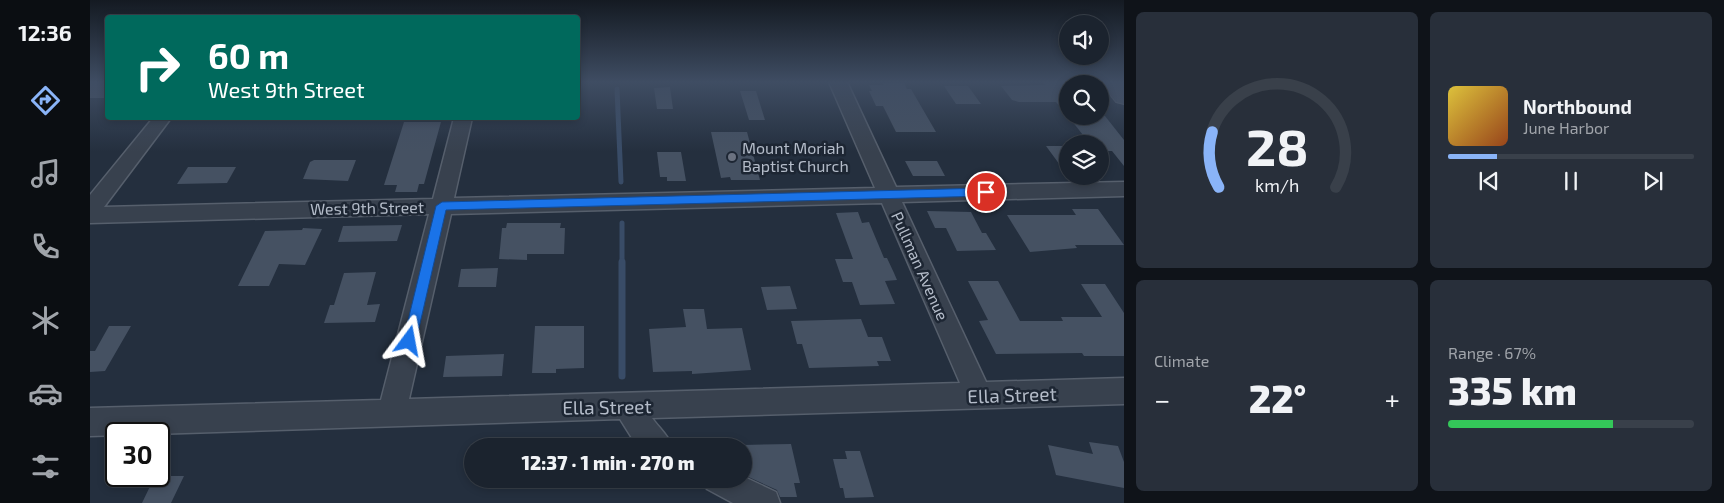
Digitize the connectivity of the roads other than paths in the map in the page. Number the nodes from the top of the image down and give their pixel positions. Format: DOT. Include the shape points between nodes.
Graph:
graph roads {
  1 [pos="848,105"];
  2 [pos="160,120"];
  3 [pos="463,120"];
  4 [pos="1124,189"];
  5 [pos="888,194"];
  6 [pos="442,206"];
  7 [pos="90,210"];
  8 [pos="90,215"];
  9 [pos="1124,391"];
  10 [pos="979,396"];
  11 [pos="627,406"];
  12 [pos="392,412"];
  13 [pos="90,422"];
  14 [pos="648,438"];
  15 [pos="736,488"];
  16 [pos="765,503"];
  1 -- 5 [label="street, Pullman Avenue"];
  2 -- 7 [label="street"];
  3 -- 6 [label="street"];
  4 -- 5 [label="street, West 9th Street"];
  5 -- 6 [label="street, West 9th Street"];
  5 -- 10 [label="street, Pullman Avenue"];
  6 -- 8 [label="street, West 9th Street"];
  6 -- 12 [label="street"];
  9 -- 10 [label="street, Ella Street"];
  10 -- 11 [label="street, Ella Street"];
  11 -- 12 [label="street, Ella Street"];
  11 -- 14 [label="street"];
  12 -- 13 [label="street, Ella Street"];
  15 -- 16 [label="street"];
}
